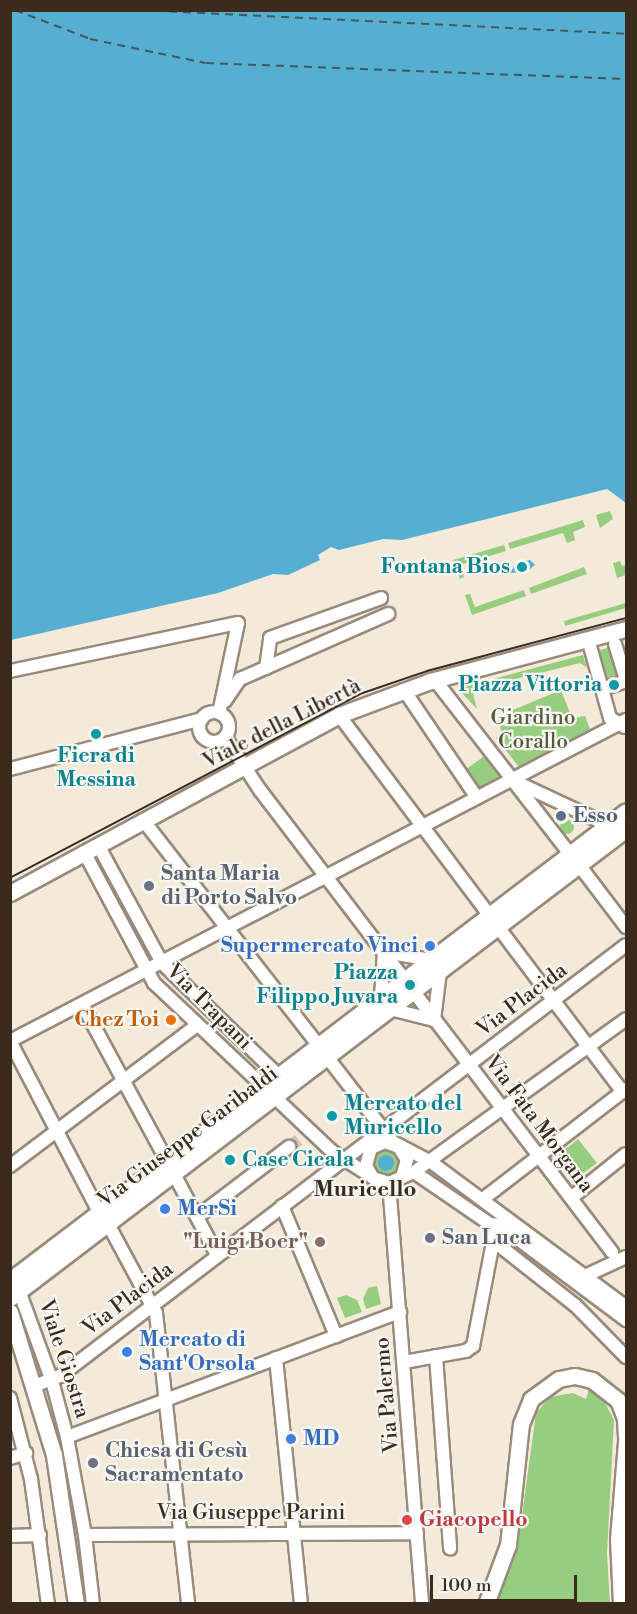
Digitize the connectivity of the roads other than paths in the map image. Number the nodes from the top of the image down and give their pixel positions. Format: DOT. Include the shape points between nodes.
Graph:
graph roads {
  1 [pos="381,598"];
  2 [pos="388,614"];
  3 [pos="627,628"];
  4 [pos="588,639"];
  5 [pos="615,644"];
  6 [pos="266,668"];
  7 [pos="10,671"];
  8 [pos="435,680"];
  9 [pos="626,681"];
  10 [pos="608,687"];
  11 [pos="404,690"];
  12 [pos="219,713"];
  13 [pos="339,716"];
  14 [pos="202,718"];
  15 [pos="624,724"];
  16 [pos="225,737"];
  17 [pos="243,766"];
  18 [pos="10,769"];
  19 [pos="512,780"];
  20 [pos="477,798"];
  21 [pos="627,811"];
  22 [pos="143,820"];
  23 [pos="608,825"];
  24 [pos="422,826"];
  25 [pos="626,831"];
  26 [pos="91,848"];
  27 [pos="574,860"];
  28 [pos="326,877"];
  29 [pos="10,893"];
  30 [pos="494,921"];
  31 [pos="627,927"];
  32 [pos="228,929"];
  33 [pos="627,945"];
  34 [pos="384,952"];
  35 [pos="162,963"];
  36 [pos="436,966"];
  37 [pos="146,971"];
  38 [pos="409,986"];
  39 [pos="554,1000"];
  40 [pos="386,1003"];
  41 [pos="82,1004"];
  42 [pos="627,1019"];
  43 [pos="434,1020"];
  44 [pos="197,1025"];
  45 [pos="10,1041"];
  46 [pos="589,1047"];
  47 [pos="323,1051"];
  48 [pos="469,1065"];
  49 [pos="279,1076"];
  50 [pos="123,1081"];
  51 [pos="625,1090"];
  52 [pos="268,1093"];
  53 [pos="504,1110"];
  54 [pos="57,1131"];
  55 [pos="383,1131"];
  56 [pos="393,1142"];
  57 [pos="289,1147"];
  58 [pos="371,1148"];
  59 [pos="404,1151"];
  60 [pos="627,1154"];
  61 [pos="540,1158"];
  62 [pos="342,1160"];
  63 [pos="10,1166"];
  64 [pos="170,1168"];
  65 [pos="417,1170"];
  66 [pos="383,1182"];
  67 [pos="571,1198"];
  68 [pos="483,1199"];
  69 [pos="282,1206"];
  70 [pos="197,1217"];
  71 [pos="104,1218"];
  72 [pos="496,1226"];
  73 [pos="491,1239"];
  74 [pos="612,1252"];
  75 [pos="217,1255"];
  76 [pos="627,1257"];
  77 [pos="585,1276"];
  78 [pos="13,1284"];
  79 [pos="625,1304"];
  80 [pos="153,1306"];
  81 [pos="10,1312"];
  82 [pos="400,1312"];
  83 [pos="627,1320"];
  84 [pos="627,1326"];
  85 [pos="336,1336"];
  86 [pos="10,1338"];
  87 [pos="436,1356"];
  88 [pos="627,1357"];
  89 [pos="276,1358"];
  90 [pos="404,1362"];
  91 [pos="52,1381"];
  92 [pos="34,1386"];
  93 [pos="10,1398"];
  94 [pos="166,1399"];
  95 [pos="67,1437"];
  96 [pos="627,1439"];
  97 [pos="26,1453"];
  98 [pos="10,1458"];
  99 [pos="181,1532"];
  100 [pos="293,1532"];
  101 [pos="417,1533"];
  102 [pos="40,1535"];
  103 [pos="85,1535"];
  104 [pos="10,1536"];
  105 [pos="450,1548"];
  106 [pos="48,1604"];
  107 [pos="66,1604"];
  108 [pos="76,1604"];
  109 [pos="93,1604"];
  110 [pos="188,1604"];
  111 [pos="301,1604"];
  112 [pos="422,1604"];
  113 [pos="486,1604"];
  114 [pos="621,1604"];
  1 -- 6 [label="street" via="270,638"];
  2 -- 6 [label="street"];
  3 -- 4 [label="main road, Viale della Libertà"];
  4 -- 8 [label="main road, Viale della Libertà"];
  4 -- 15 [label="street" via="610,718"];
  5 -- 9 [label="street"];
  6 -- 12 [label="street" via="240,679"];
  7 -- 12 [label="street" via="238,623"];
  8 -- 11 [label="main road, Viale della Libertà"];
  8 -- 19 [label="street"];
  9 -- 10 [label="street"];
  11 -- 13 [label="main road, Viale della Libertà"];
  11 -- 20 [label="street"];
  12 -- 14 [label="street"];
  12 -- 16 [label="street" via="228,723"];
  13 -- 17 [label="main road, Viale della Libertà"];
  13 -- 24 [label="street"];
  14 -- 16 [label="street" via="199,728 207,740"];
  14 -- 18 [label="street"];
  15 -- 19 [label="street"];
  16 -- 17 [label="street"];
  17 -- 22 [label="main road, Viale della Libertà"];
  17 -- 28 [label="street"];
  19 -- 20 [label="street"];
  19 -- 23 [label="street"];
  19 -- 27 [label="street"];
  20 -- 24 [label="street"];
  21 -- 23 [label="main road"];
  22 -- 26 [label="main road, Viale della Libertà"];
  22 -- 32 [label="street"];
  23 -- 27 [label="main road"];
  24 -- 28 [label="street"];
  24 -- 30 [label="street"];
  25 -- 27 [label="main road"];
  26 -- 29 [label="main road, Viale della Libertà"];
  26 -- 35 [label="street, Via Trapani"];
  26 -- 37 [label="street, Via Trapani"];
  27 -- 30 [label="main road"];
  27 -- 31 [label="street"];
  28 -- 32 [label="street"];
  28 -- 34 [label="street"];
  30 -- 36 [label="main road"];
  30 -- 39 [label="street"];
  32 -- 35 [label="street"];
  32 -- 47 [label="street"];
  33 -- 39 [label="street, Via Placida"];
  34 -- 36 [label="street"];
  34 -- 38 [label="street, Via Fata Morgana"];
  34 -- 40 [label="street"];
  35 -- 37 [label="street"];
  35 -- 49 [label="street, Via Trapani"];
  36 -- 38 [label="main road, Via Giuseppe Garibaldi"];
  36 -- 43 [label="street"];
  37 -- 41 [label="street"];
  37 -- 44 [label="street, Via Trapani"];
  38 -- 40 [label="main road, Via Giuseppe Garibaldi"];
  38 -- 43 [label="street, Via Fata Morgana"];
  39 -- 46 [label="street"];
  39 -- 48 [label="street, Via Placida"];
  40 -- 43 [label="street"];
  40 -- 47 [label="main road, Via Giuseppe Garibaldi"];
  41 -- 45 [label="street"];
  41 -- 50 [label="street"];
  42 -- 46 [label="street"];
  43 -- 48 [label="street, Via Fata Morgana"];
  44 -- 50 [label="street"];
  44 -- 52 [label="street, Via Trapani"];
  45 -- 54 [label="street"];
  46 -- 51 [label="street"];
  46 -- 53 [label="street"];
  47 -- 49 [label="main road, Via Giuseppe Garibaldi"];
  47 -- 52 [label="main road, Via Giuseppe Garibaldi"];
  47 -- 55 [label="street"];
  48 -- 53 [label="street, Via Fata Morgana"];
  48 -- 55 [label="street, Via Placida"];
  49 -- 52 [label="main road, Via Giuseppe Garibaldi"];
  50 -- 54 [label="street"];
  50 -- 64 [label="street"];
  51 -- 61 [label="street"];
  52 -- 62 [label="street, Via Trapani" via="305,1134"];
  52 -- 64 [label="main road, Via Giuseppe Garibaldi"];
  53 -- 61 [label="street, Via Fata Morgana"];
  53 -- 65 [label="street"];
  54 -- 63 [label="street"];
  54 -- 71 [label="street"];
  55 -- 56 [label="street"];
  55 -- 58 [label="street"];
  55 -- 62 [label="street, Via Placida"];
  56 -- 58 [label="street"];
  56 -- 59 [label="street"];
  56 -- 65 [label="street"];
  57 -- 70 [label="street"];
  58 -- 66 [label="street, Via Palermo" via="366,1166"];
  59 -- 65 [label="street"];
  59 -- 65 [label="street" via="407,1168"];
  60 -- 67 [label="street"];
  61 -- 67 [label="street, Via Fata Morgana"];
  61 -- 68 [label="street"];
  62 -- 66 [label="street, Via Trapani"];
  62 -- 69 [label="street, Via Placida"];
  64 -- 70 [label="street"];
  64 -- 71 [label="main road, Via Giuseppe Garibaldi"];
  65 -- 66 [label="street"];
  65 -- 68 [label="street"];
  65 -- 72 [label="street"];
  66 -- 82 [label="street, Via Palermo"];
  67 -- 74 [label="street, Via Fata Morgana"];
  68 -- 77 [label="street"];
  69 -- 75 [label="street, Via Placida"];
  69 -- 85 [label="street"];
  70 -- 75 [label="street"];
  71 -- 78 [label="main road, Via Giuseppe Garibaldi"];
  71 -- 80 [label="street"];
  72 -- 73 [label="street"];
  72 -- 83 [label="street"];
  72 -- 84 [label="street"];
  73 -- 87 [label="street" via="473,1346"];
  73 -- 88 [label="street" via="581,1310"];
  75 -- 80 [label="street, Via Placida"];
  76 -- 77 [label="street"];
  77 -- 79 [label="street"];
  78 -- 91 [label="street, Viale Giostra"];
  80 -- 91 [label="street, Via Placida"];
  80 -- 94 [label="street"];
  81 -- 92 [label="main road, Viale Giostra"];
  82 -- 85 [label="street"];
  82 -- 90 [label="street, Via Palermo"];
  85 -- 89 [label="street"];
  86 -- 107 [label="main road" via="45,1457"];
  87 -- 90 [label="street"];
  87 -- 105 [label="street"];
  89 -- 94 [label="street"];
  89 -- 100 [label="street"];
  90 -- 101 [label="street, Via Palermo"];
  91 -- 92 [label="street"];
  91 -- 95 [label="street, Viale Giostra"];
  92 -- 108 [label="main road, Viale Giostra" via="54,1455"];
  93 -- 97 [label="street"];
  94 -- 95 [label="street"];
  94 -- 99 [label="street"];
  95 -- 103 [label="street, Viale Giostra"];
  96 -- 113 [label="main road" via="618,1401 592,1380 576,1376 559,1379 531,1399 521,1424 508,1545"];
  96 -- 114 [label="main road" via="618,1539"];
  97 -- 98 [label="street"];
  97 -- 102 [label="street"];
  99 -- 100 [label="street, Via Giuseppe Parini"];
  99 -- 103 [label="street, Via Giuseppe Parini"];
  99 -- 110 [label="street"];
  100 -- 101 [label="street, Via Giuseppe Parini"];
  100 -- 111 [label="street"];
  101 -- 112 [label="street, Via Palermo"];
  102 -- 104 [label="street"];
  102 -- 106 [label="street"];
  103 -- 109 [label="street, Viale Giostra"];
}
